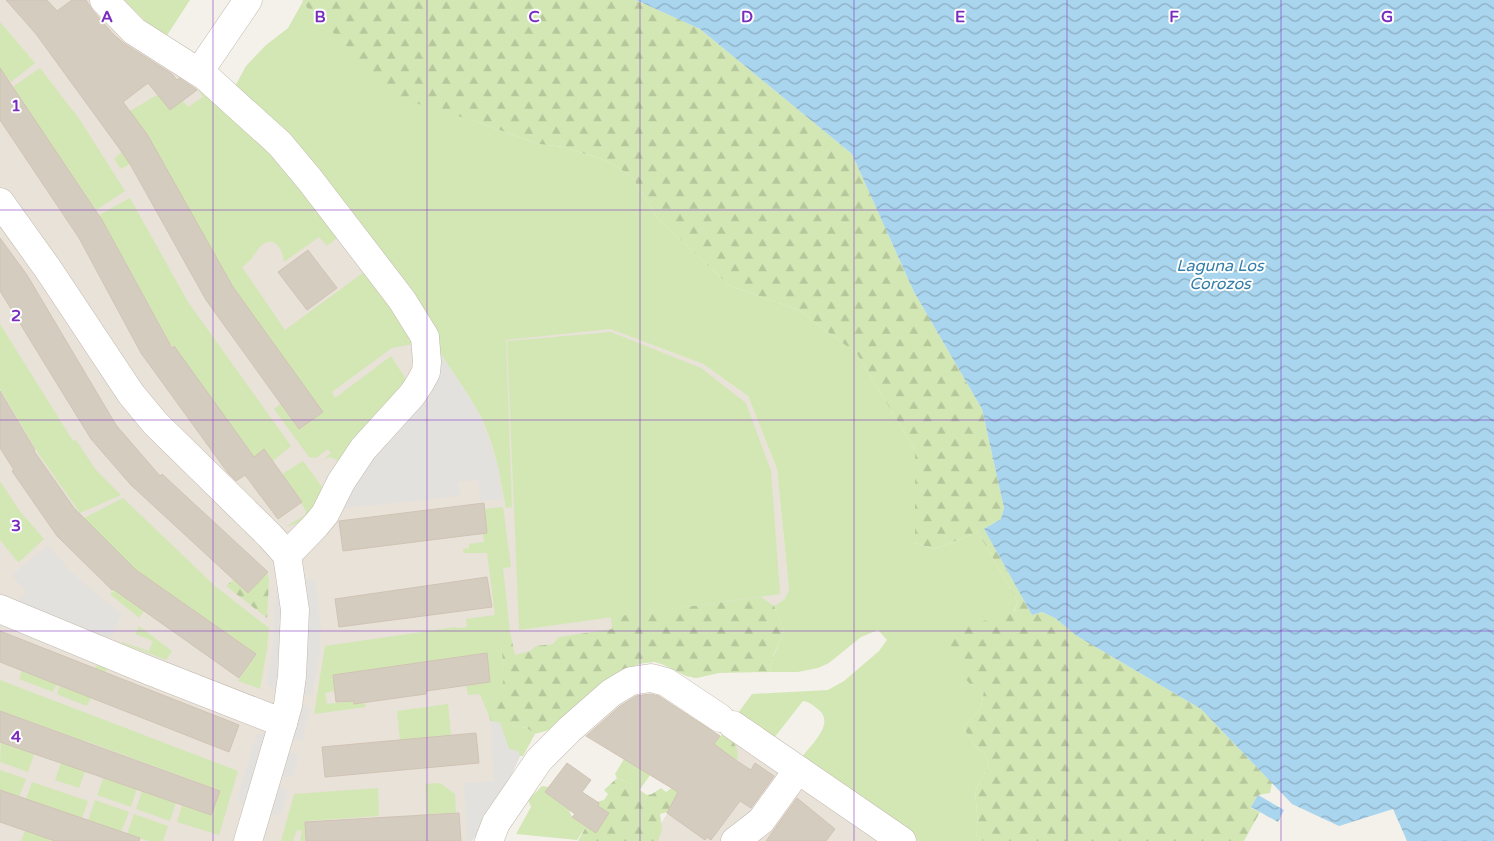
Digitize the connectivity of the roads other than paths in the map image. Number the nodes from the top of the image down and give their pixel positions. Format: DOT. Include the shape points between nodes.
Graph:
graph roads {
  1 [pos="104,0"];
  2 [pos="248,0"];
  3 [pos="199,72"];
  4 [pos="0,202"];
  5 [pos="287,555"];
  6 [pos="0,609"];
  7 [pos="283,723"];
  8 [pos="798,771"];
  9 [pos="248,841"];
  10 [pos="489,841"];
  11 [pos="735,841"];
  12 [pos="902,841"];
  1 -- 3 [label="street" via="134,32"];
  2 -- 3 [label="street"];
  3 -- 5 [label="street" via="280,144 402,300 422,330 427,345 428,362 420,383 366,444 324,514"];
  4 -- 5 [label="street" via="131,394 155,423"];
  5 -- 7 [label="street" via="296,622 292,676"];
  6 -- 7 [label="street"];
  7 -- 9 [label="street"];
  8 -- 10 [label="street" via="666,682 651,678 631,681 611,693 539,760 496,823"];
  8 -- 11 [label="street" via="761,821"];
  8 -- 12 [label="street"];
}
